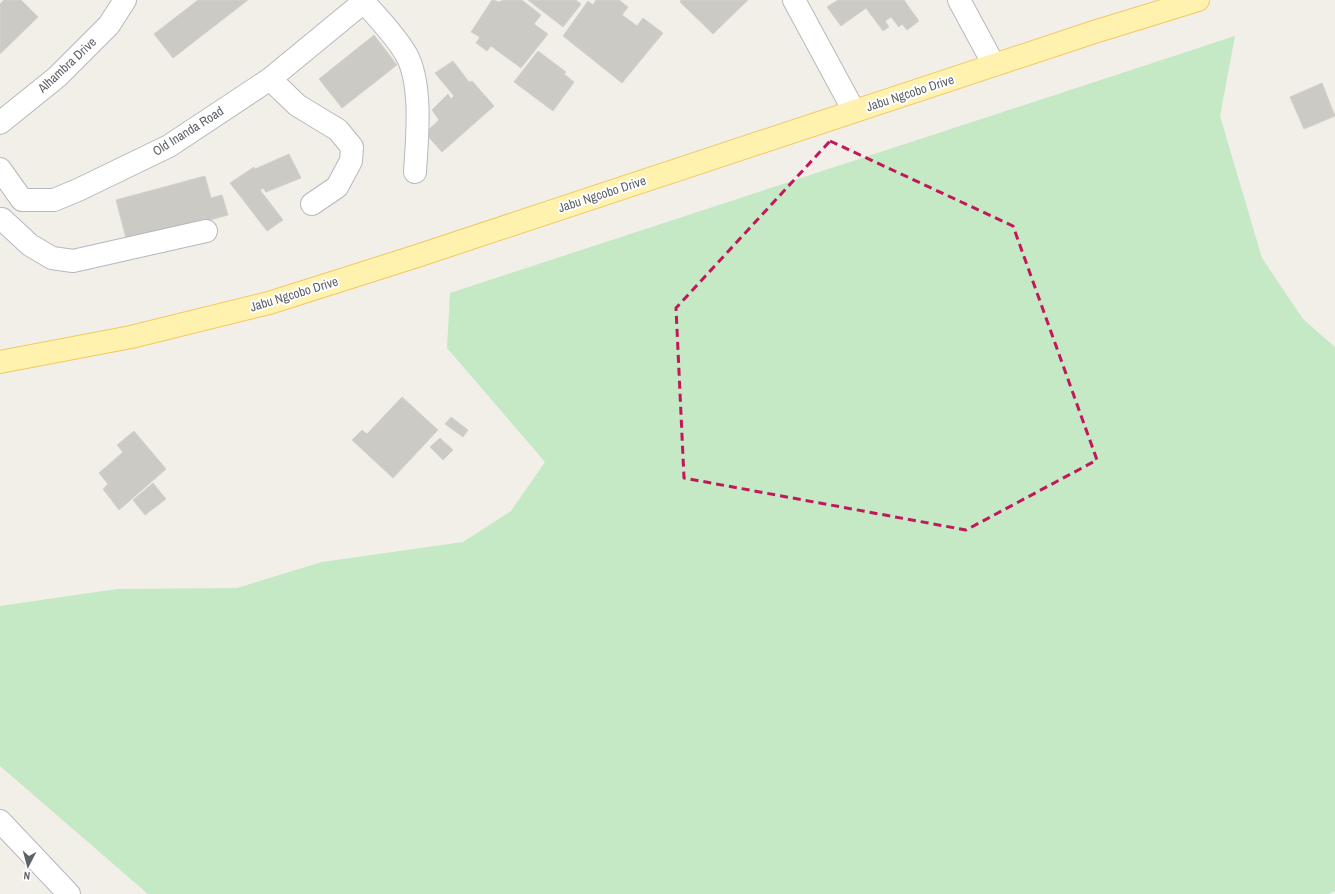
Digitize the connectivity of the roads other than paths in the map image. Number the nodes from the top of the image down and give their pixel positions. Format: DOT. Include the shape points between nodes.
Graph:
graph roads {
  1 [pos="125,0"];
  2 [pos="794,0"];
  3 [pos="959,0"];
  4 [pos="1198,0"];
  5 [pos="365,1"];
  6 [pos="994,65"];
  7 [pos="270,79"];
  8 [pos="854,111"];
  9 [pos="0,123"];
  10 [pos="0,169"];
  11 [pos="415,172"];
  12 [pos="22,200"];
  13 [pos="312,204"];
  14 [pos="1,220"];
  15 [pos="206,231"];
  16 [pos="0,362"];
  17 [pos="0,821"];
  18 [pos="69,894"];
  1 -- 9 [label="street, Alhambra Drive" via="109,25 62,72"];
  2 -- 8 [label="street"];
  3 -- 6 [label="street"];
  4 -- 6 [label="main road, Jabu Ngcobo Drive"];
  5 -- 7 [label="street, Old Inanda Road"];
  5 -- 11 [label="street" via="407,55 415,84 418,132"];
  6 -- 8 [label="main road, Jabu Ngcobo Drive"];
  7 -- 12 [label="street, Old Inanda Road" via="169,146 54,200"];
  7 -- 13 [label="street" via="297,105 338,130 352,147 351,161 336,187"];
  8 -- 16 [label="main road, Jabu Ngcobo Drive" via="269,303 131,337"];
  10 -- 12 [label="street"];
  12 -- 14 [label="street"];
  14 -- 15 [label="street" via="30,245 52,258 74,261"];
  17 -- 18 [label="street"];
}
